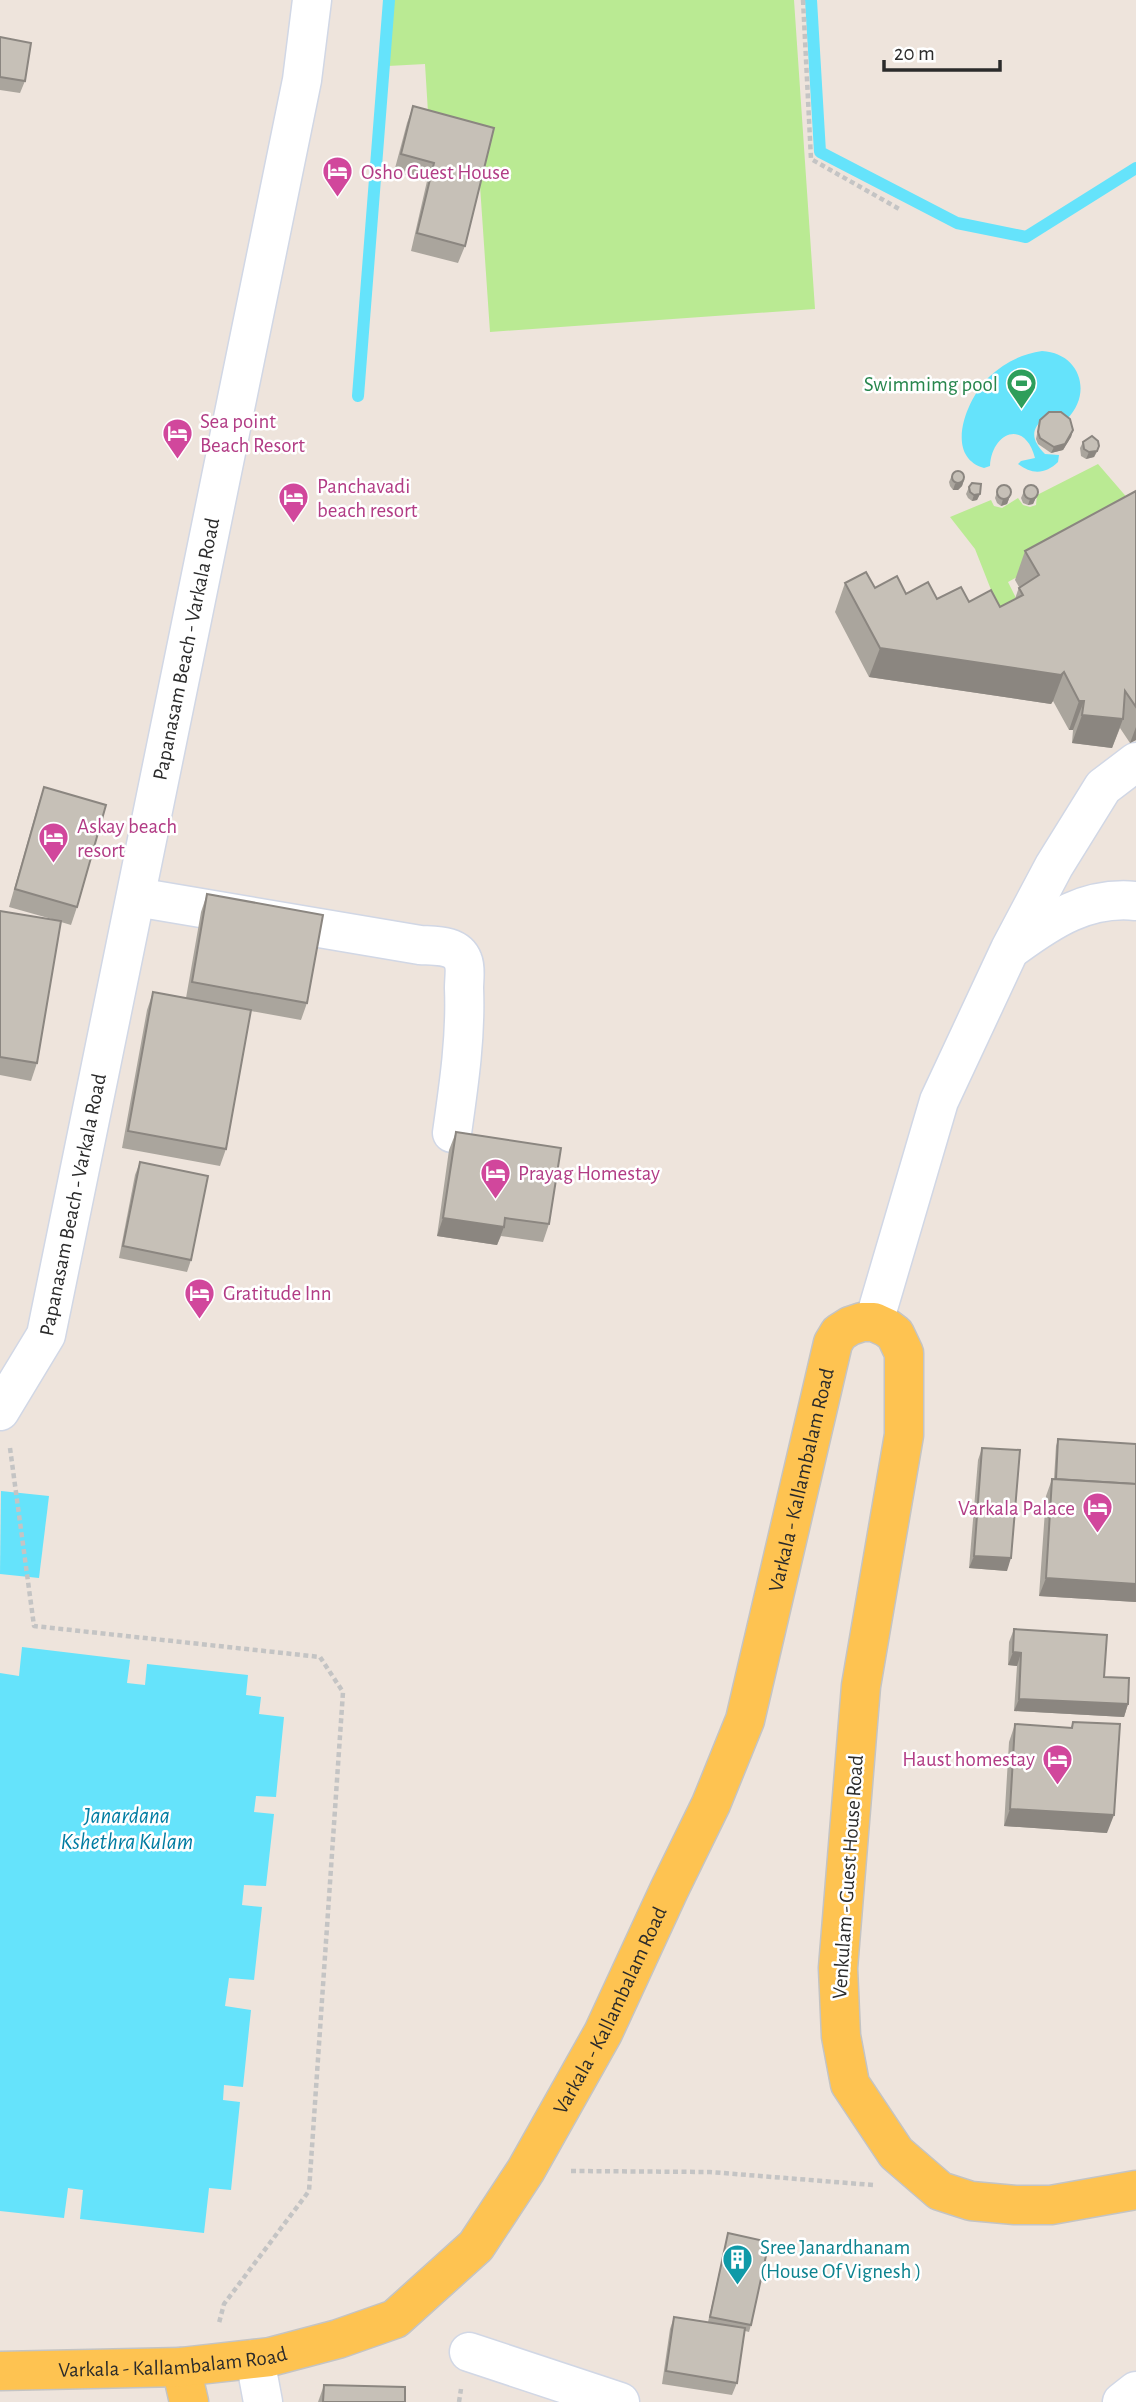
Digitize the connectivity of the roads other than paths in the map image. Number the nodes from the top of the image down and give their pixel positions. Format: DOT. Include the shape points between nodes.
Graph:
graph roads {
  1 [pos="312,0"];
  2 [pos="1136,762"];
  3 [pos="136,897"];
  4 [pos="1136,901"];
  5 [pos="1010,949"];
  6 [pos="452,1133"];
  7 [pos="884,1328"];
  8 [pos="2,1408"];
  9 [pos="1136,2190"];
  10 [pos="469,2352"];
  11 [pos="255,2360"];
  12 [pos="0,2371"];
  13 [pos="194,2378"];
  14 [pos="1136,2391"];
  15 [pos="263,2402"];
  16 [pos="620,2402"];
  17 [pos="1122,2402"];
  1 -- 3 [label="street, Papanasam Beach - Varkala Road" via="302,80"];
  2 -- 5 [label="street" via="1103,787"];
  3 -- 6 [label="street" via="442,946 458,954 464,961 465,1007"];
  3 -- 8 [label="street, Papanasam Beach - Varkala Road" via="46,1335"];
  4 -- 5 [label="street" via="1085,905"];
  5 -- 7 [label="street" via="939,1101"];
  7 -- 9 [label="main road, Venkulam - Guest House Road" via="904,1353 904,1435 861,1686 838,1968 841,2036 850,2084 896,2153 940,2191 971,2201 1051,2205"];
  7 -- 11 [label="main road, Varkala - Kallambalam Road" via="862,1322 850,1326 833,1342 745,1720 711,1804 603,2033 526,2170 475,2246 395,2319"];
  10 -- 16 [label="street"];
  11 -- 13 [label="main road, Varkala - Kallambalam Road"];
  11 -- 15 [label="street"];
  12 -- 13 [label="main road, Varkala - Kallambalam Road"];
  14 -- 17 [label="street"];
}
